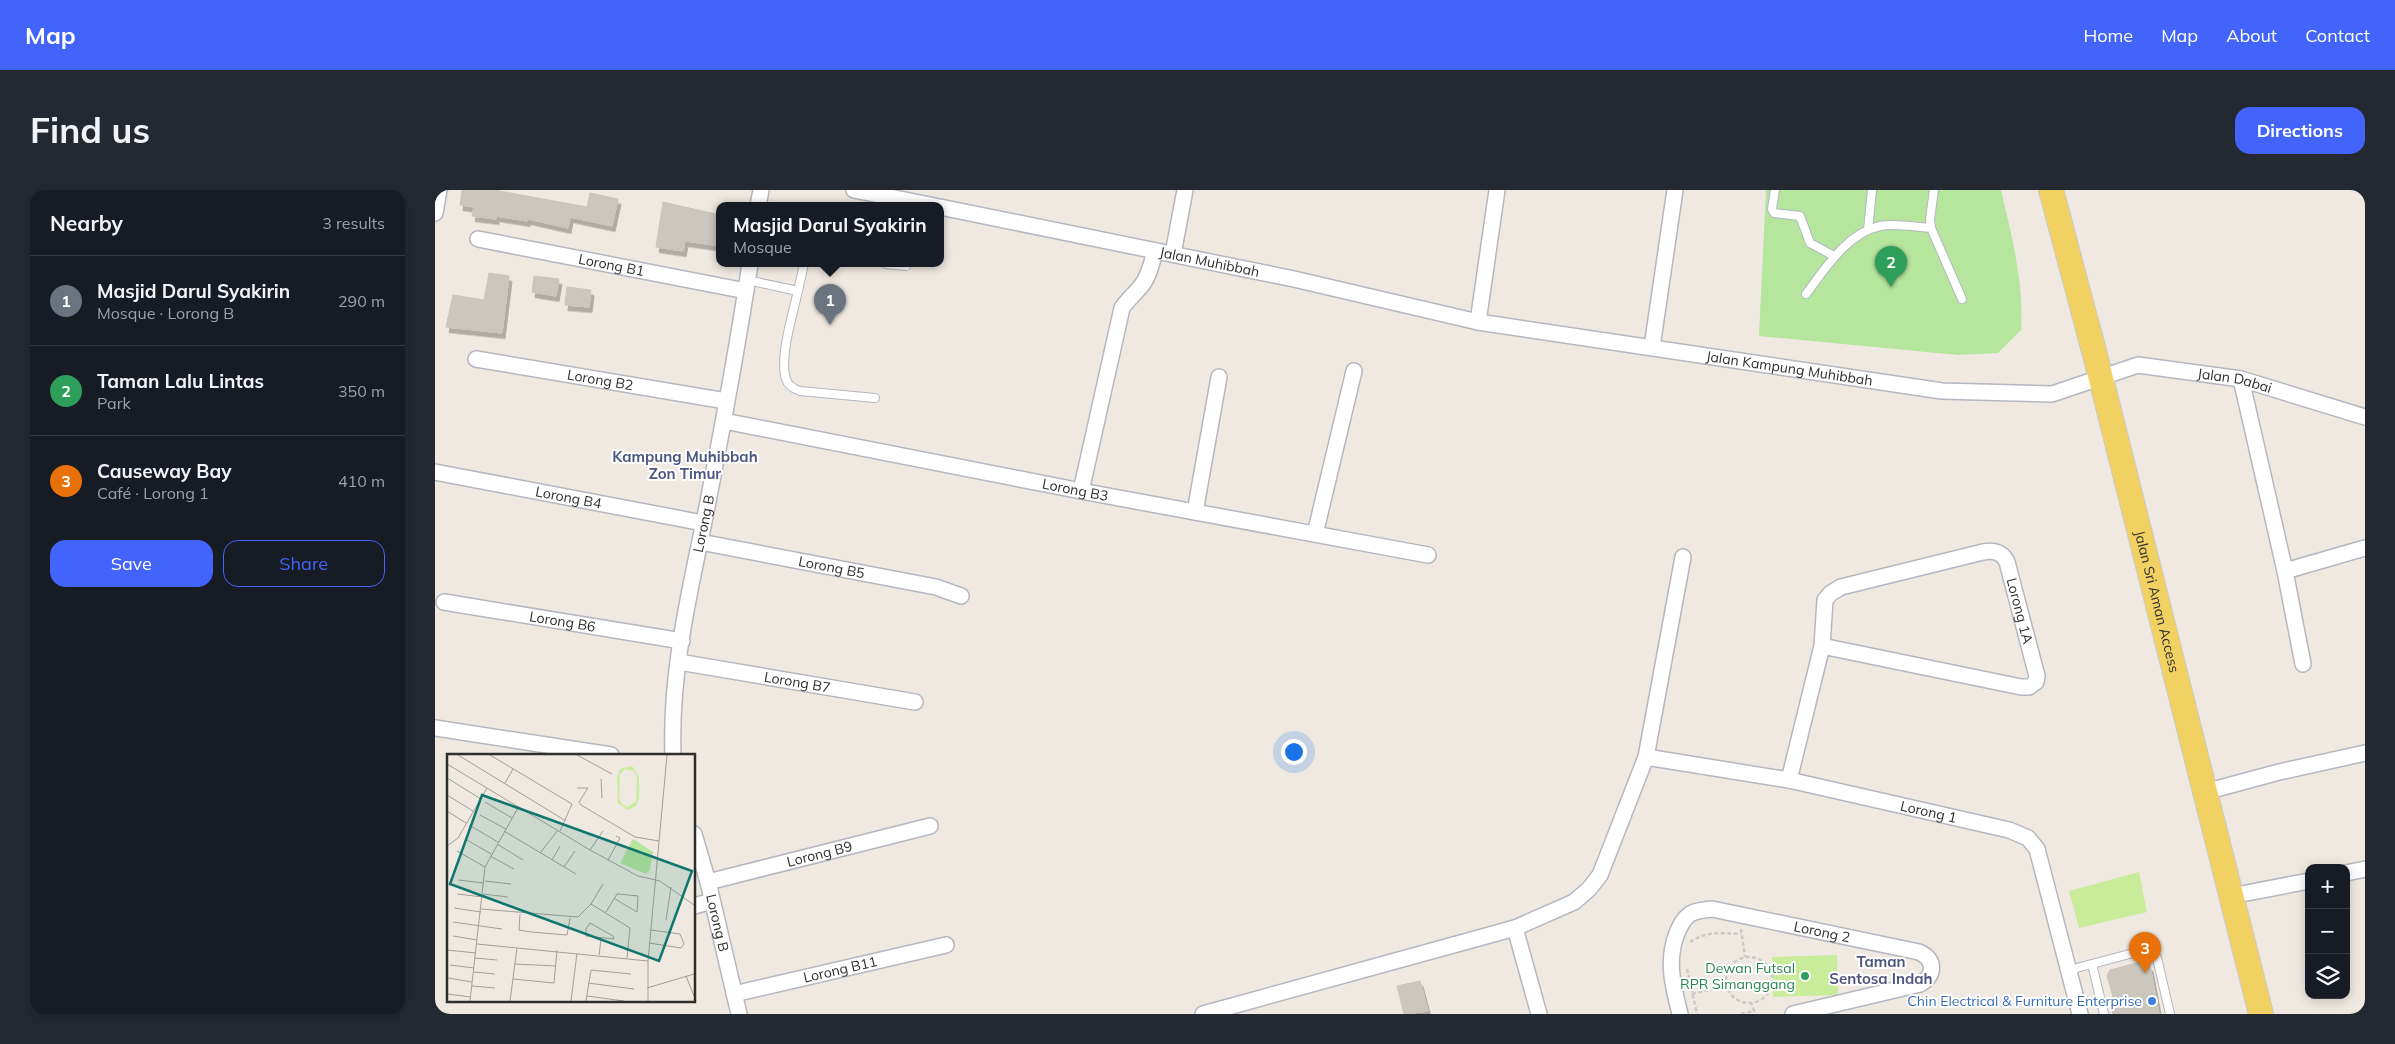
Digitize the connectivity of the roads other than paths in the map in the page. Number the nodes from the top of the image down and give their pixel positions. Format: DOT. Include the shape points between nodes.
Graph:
graph roads {
  1 [pos="439,190"];
  2 [pos="854,190"];
  3 [pos="1185,190"];
  4 [pos="1497,190"];
  5 [pos="1675,190"];
  6 [pos="1775,190"];
  7 [pos="1872,190"];
  8 [pos="1934,190"];
  9 [pos="2051,190"];
  10 [pos="915,202"];
  11 [pos="944,208"];
  12 [pos="435,213"];
  13 [pos="1931,228"];
  14 [pos="1867,230"];
  15 [pos="478,239"];
  16 [pos="1155,251"];
  17 [pos="1173,254"];
  18 [pos="1835,256"];
  19 [pos="749,267"];
  20 [pos="803,267"];
  21 [pos="746,286"];
  22 [pos="798,291"];
  23 [pos="1805,294"];
  24 [pos="1962,299"];
  25 [pos="1479,322"];
  26 [pos="1652,347"];
  27 [pos="476,359"];
  28 [pos="1354,371"];
  29 [pos="1219,377"];
  30 [pos="2101,379"];
  31 [pos="2241,379"];
  32 [pos="875,398"];
  33 [pos="726,401"];
  34 [pos="2365,417"];
  35 [pos="724,421"];
  36 [pos="435,472"];
  37 [pos="1081,491"];
  38 [pos="1195,512"];
  39 [pos="703,523"];
  40 [pos="1315,534"];
  41 [pos="700,542"];
  42 [pos="2365,548"];
  43 [pos="1428,554"];
  44 [pos="1683,557"];
  45 [pos="2285,571"];
  46 [pos="961,596"];
  47 [pos="444,602"];
  48 [pos="682,641"];
  49 [pos="1822,646"];
  50 [pos="679,662"];
  51 [pos="2303,664"];
  52 [pos="915,702"];
  53 [pos="435,728"];
  54 [pos="2365,753"];
  55 [pos="604,754"];
  56 [pos="673,754"];
  57 [pos="1646,757"];
  58 [pos="1789,780"];
  59 [pos="2205,792"];
  60 [pos="930,826"];
  61 [pos="695,837"];
  62 [pos="2365,869"];
  63 [pos="2350,872"];
  64 [pos="2305,881"];
  65 [pos="708,882"];
  66 [pos="2231,896"];
  67 [pos="711,901"];
  68 [pos="695,906"];
  69 [pos="1515,928"];
  70 [pos="946,946"];
  71 [pos="2092,964"];
  72 [pos="2069,970"];
  73 [pos="734,994"];
  74 [pos="1823,1011"];
  75 [pos="739,1014"];
  76 [pos="1203,1014"];
  77 [pos="1539,1014"];
  78 [pos="1680,1014"];
  79 [pos="1793,1014"];
  80 [pos="2080,1014"];
  81 [pos="2104,1014"];
  82 [pos="2170,1014"];
  83 [pos="2261,1014"];
  1 -- 12 [label="street"];
  2 -- 10 [label="street"];
  3 -- 17 [label="street"];
  4 -- 25 [label="street"];
  5 -- 26 [label="street"];
  6 -- 18 [label="lane" via="1774,213 1800,216 1810,243"];
  7 -- 14 [label="lane"];
  8 -- 13 [label="lane"];
  9 -- 30 [label="main road, Jalan Sri Aman Access"];
  11 -- 16 [label="street, Jalan Muhibbah"];
  13 -- 14 [label="lane" via="1881,226"];
  13 -- 24 [label="lane"];
  14 -- 18 [label="lane"];
  15 -- 21 [label="street, Lorong B1"];
  16 -- 17 [label="street, Jalan Muhibbah"];
  16 -- 37 [label="street" via="1145,280 1123,308"];
  17 -- 25 [label="street, Jalan Muhibbah" via="1294,278"];
  18 -- 23 [label="lane"];
  19 -- 21 [label="street, Lorong B"];
  20 -- 22 [label="lane"];
  21 -- 22 [label="lane"];
  21 -- 33 [label="street, Lorong B"];
  22 -- 32 [label="lane" via="783,365 786,381 800,391"];
  25 -- 26 [label="street, Jalan Kampung Muhibbah"];
  26 -- 30 [label="street, Jalan Kampung Muhibbah" via="1942,391 2052,394"];
  27 -- 33 [label="street, Lorong B2"];
  28 -- 40 [label="street"];
  29 -- 38 [label="street"];
  30 -- 31 [label="street, Jalan Dabai" via="2138,365"];
  30 -- 59 [label="main road, Jalan Sri Aman Access"];
  31 -- 34 [label="street, Jalan Dabai"];
  31 -- 45 [label="street"];
  33 -- 35 [label="street, Lorong B"];
  35 -- 37 [label="street, Lorong B3"];
  35 -- 39 [label="street, Lorong B"];
  36 -- 39 [label="street, Lorong B4"];
  37 -- 38 [label="street, Lorong B3"];
  38 -- 40 [label="street, Lorong B3"];
  39 -- 41 [label="street, Lorong B"];
  40 -- 43 [label="street, Lorong B3"];
  41 -- 46 [label="street, Lorong B5" via="936,587"];
  41 -- 48 [label="street, Lorong B"];
  42 -- 45 [label="street"];
  44 -- 57 [label="street"];
  45 -- 51 [label="street"];
  47 -- 48 [label="street, Lorong B6"];
  48 -- 50 [label="street, Lorong B"];
  49 -- 49 [label="street, Lorong 1A" via="1825,600 1841,587 1992,550 2005,557 2007,562 2037,676 2036,682 2029,687 2021,687"];
  49 -- 58 [label="street, Lorong 1A"];
  50 -- 52 [label="street, Lorong B7"];
  50 -- 56 [label="street, Lorong B"];
  53 -- 55 [label="street"];
  54 -- 59 [label="street"];
  57 -- 58 [label="street, Lorong 1"];
  57 -- 69 [label="street" via="1599,875 1589,889 1574,902"];
  58 -- 72 [label="street, Lorong 1" via="2009,830 2028,838 2037,849"];
  59 -- 66 [label="main road, Jalan Sri Aman Access"];
  60 -- 65 [label="street, Lorong B9"];
  61 -- 65 [label="street, Lorong B"];
  62 -- 63 [label="street"];
  64 -- 66 [label="street"];
  65 -- 67 [label="street, Lorong B"];
  66 -- 83 [label="main road, Jalan Sri Aman Access"];
  67 -- 68 [label="street"];
  67 -- 73 [label="street, Lorong B"];
  69 -- 76 [label="street"];
  69 -- 77 [label="street"];
  70 -- 73 [label="street, Lorong B11"];
  71 -- 72 [label="lane"];
  71 -- 81 [label="lane"];
  71 -- 82 [label="lane" via="2141,951 2157,958"];
  72 -- 80 [label="street, Lorong 1"];
  73 -- 75 [label="street, Lorong B"];
  74 -- 78 [label="street, Lorong 2" via="1920,984 1932,972 1930,961 1919,952 1712,908 1697,911 1681,923 1672,946 1670,971"];
  74 -- 79 [label="street, Lorong 2"];
}
